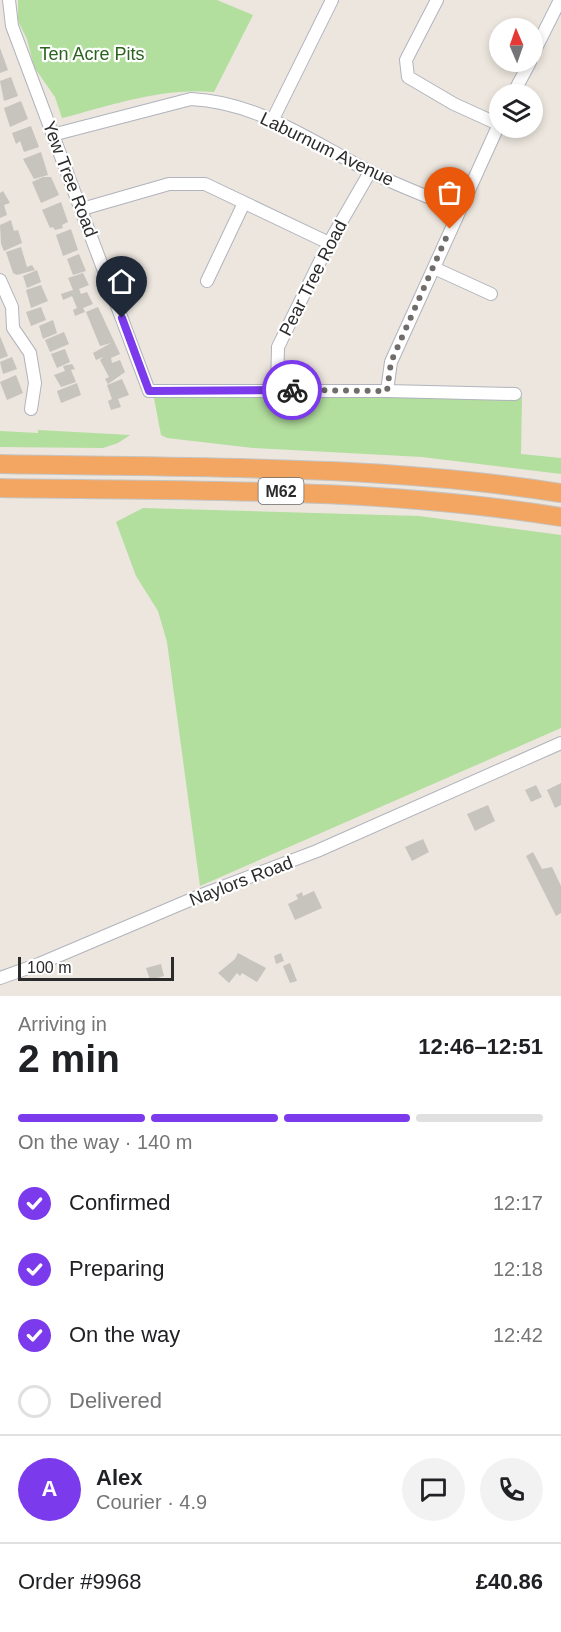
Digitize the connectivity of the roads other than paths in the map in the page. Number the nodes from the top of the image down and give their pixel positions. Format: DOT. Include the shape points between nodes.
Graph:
graph roads {
  1 [pos="9,0"];
  2 [pos="332,0"];
  3 [pos="436,0"];
  4 [pos="560,0"];
  5 [pos="543,34"];
  6 [pos="273,119"];
  7 [pos="489,119"];
  8 [pos="52,135"];
  9 [pos="492,138"];
  10 [pos="370,172"];
  11 [pos="244,203"];
  12 [pos="82,209"];
  13 [pos="459,210"];
  14 [pos="329,243"];
  15 [pos="434,268"];
  16 [pos="0,280"];
  17 [pos="207,281"];
  18 [pos="491,294"];
  19 [pos="277,390"];
  20 [pos="387,391"];
  21 [pos="515,394"];
  22 [pos="31,409"];
  23 [pos="0,464"];
  24 [pos="0,488"];
  25 [pos="561,493"];
  26 [pos="561,517"];
  27 [pos="561,742"];
  28 [pos="0,978"];
  1 -- 8 [label="street, Yew Tree Road" via="12,26"];
  2 -- 6 [label="street"];
  3 -- 7 [label="street" via="406,60 408,77"];
  4 -- 5 [label="street"];
  6 -- 8 [label="street, Laburnum Avenue" via="226,104 191,99"];
  6 -- 10 [label="street, Laburnum Avenue"];
  8 -- 12 [label="street, Yew Tree Road"];
  9 -- 13 [label="street"];
  10 -- 13 [label="street, Laburnum Avenue"];
  10 -- 14 [label="street, Pear Tree Road"];
  11 -- 12 [label="street" via="205,184 169,184"];
  11 -- 14 [label="street"];
  11 -- 17 [label="street"];
  12 -- 19 [label="street, Yew Tree Road" via="149,391"];
  13 -- 15 [label="street"];
  14 -- 19 [label="street, Pear Tree Road" via="278,347"];
  15 -- 18 [label="street"];
  15 -- 20 [label="street" via="391,362"];
  16 -- 22 [label="street" via="12,306 13,328 30,353 35,383"];
  19 -- 20 [label="street"];
  20 -- 21 [label="street"];
  23 -- 25 [label="highway, M62" via="336,470 497,483"];
  24 -- 26 [label="highway, M62" via="366,495"];
  27 -- 28 [label="street, Naylors Road" via="316,851"];
}
